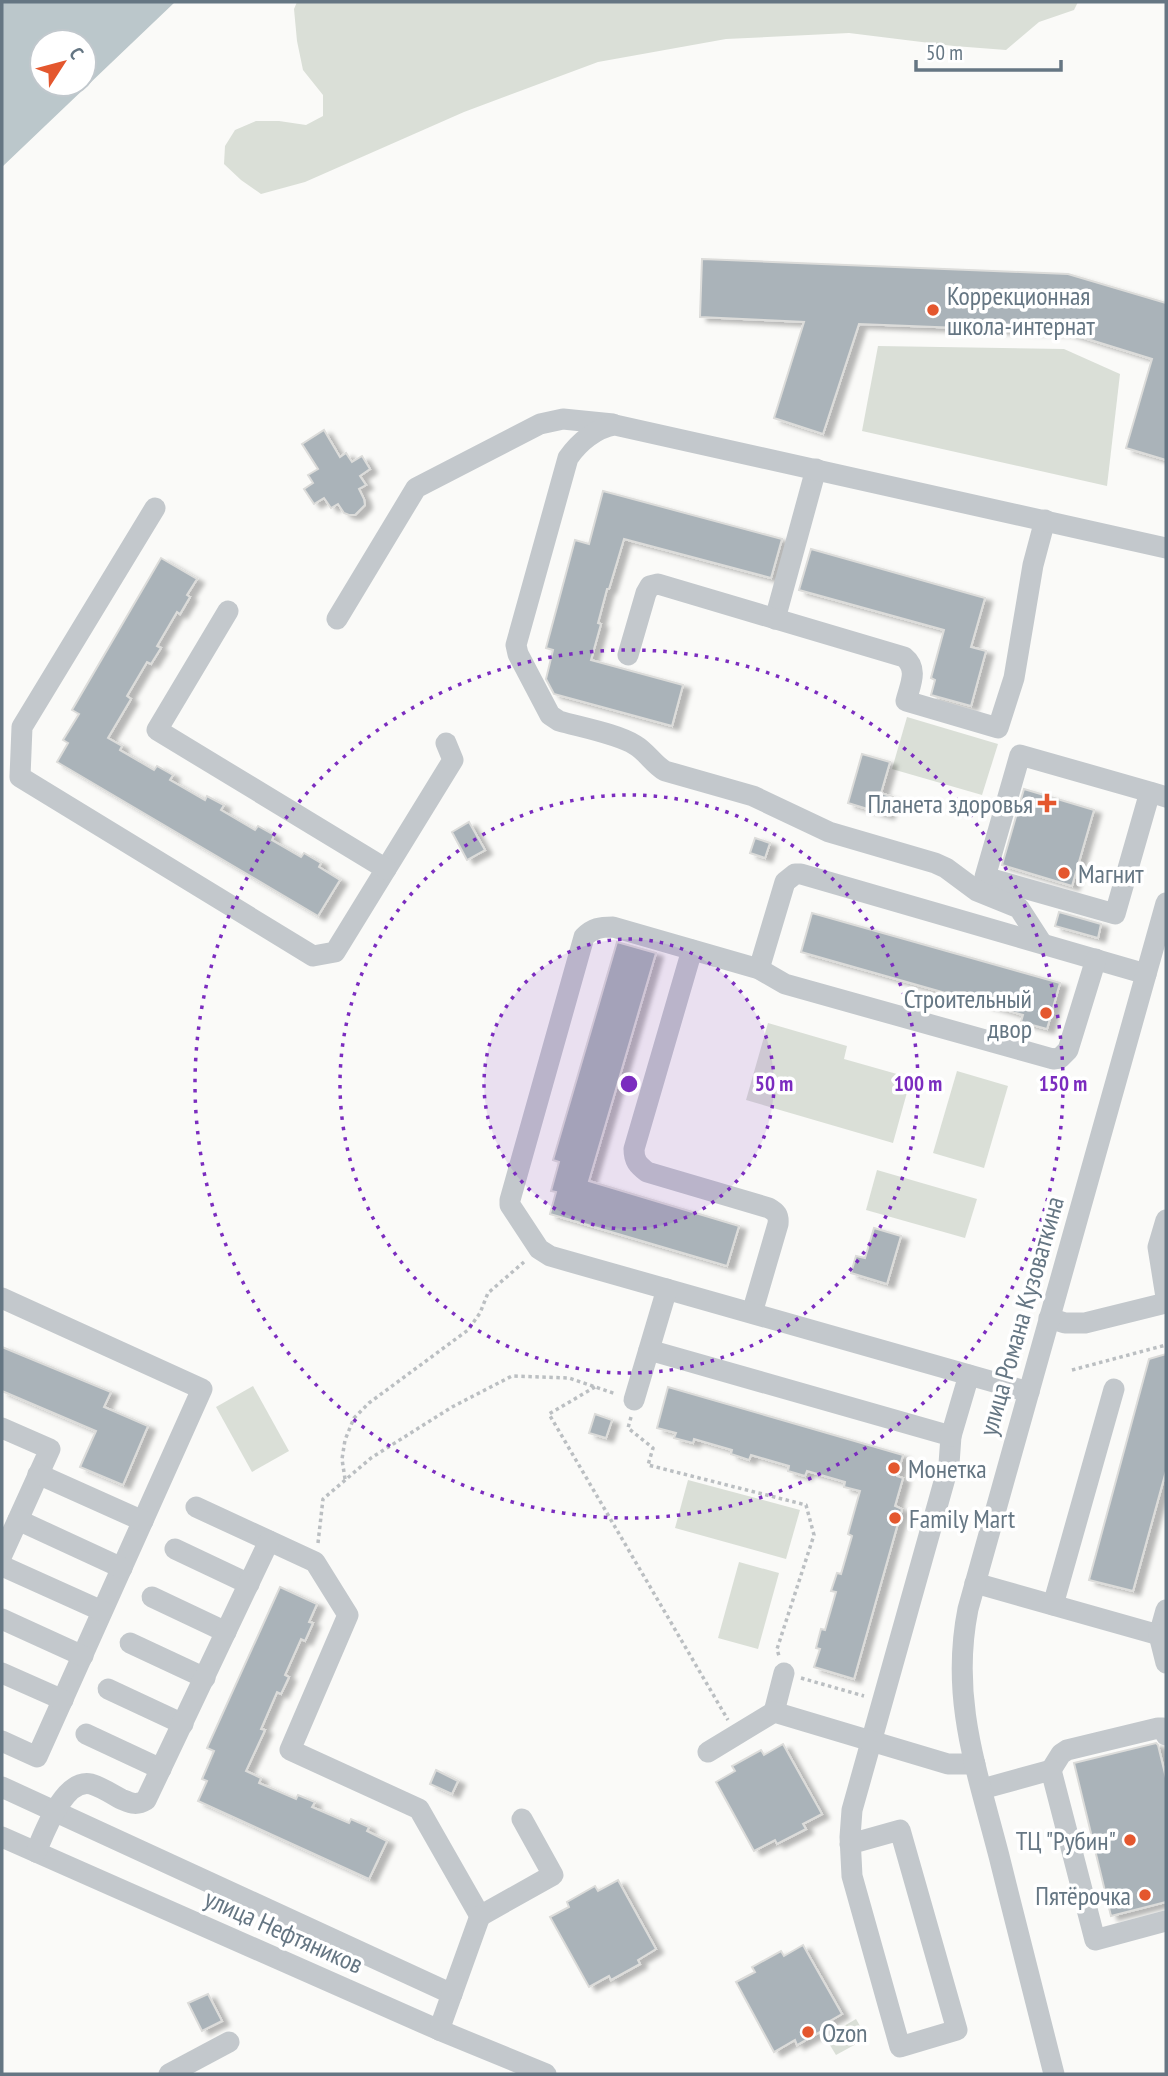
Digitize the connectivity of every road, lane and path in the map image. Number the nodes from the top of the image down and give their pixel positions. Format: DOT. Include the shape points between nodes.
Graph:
graph roads {
  1 [pos="615,425"];
  2 [pos="816,470"];
  3 [pos="155,508"];
  4 [pos="1045,520"];
  5 [pos="1166,548"];
  6 [pos="228,611"];
  7 [pos="337,619"];
  8 [pos="775,619"];
  9 [pos="628,655"];
  10 [pos="446,743"];
  11 [pos="1158,795"];
  12 [pos="386,869"];
  13 [pos="1166,903"];
  14 [pos="1041,942"];
  15 [pos="692,950"];
  16 [pos="1096,959"];
  17 [pos="759,969"];
  18 [pos="1146,974"];
  19 [pos="1166,1220"];
  20 [pos="539,1250"];
  21 [pos="667,1289"];
  22 [pos="1166,1297"];
  23 [pos="2,1298"];
  24 [pos="1166,1303"];
  25 [pos="752,1314"];
  26 [pos="1049,1318"];
  27 [pos="1166,1345"];
  28 [pos="649,1350"];
  29 [pos="1072,1370"];
  30 [pos="969,1375"];
  31 [pos="1114,1389"];
  32 [pos="1029,1392"];
  33 [pos="634,1400"];
  34 [pos="2,1428"];
  35 [pos="628,1428"];
  36 [pos="951,1436"];
  37 [pos="38,1474"];
  38 [pos="345,1480"];
  39 [pos="196,1507"];
  40 [pos="18,1520"];
  41 [pos="143,1521"];
  42 [pos="269,1541"];
  43 [pos="175,1549"];
  44 [pos="2,1555"];
  45 [pos="315,1562"];
  46 [pos="2,1566"];
  47 [pos="122,1567"];
  48 [pos="975,1583"];
  49 [pos="249,1584"];
  50 [pos="152,1597"];
  51 [pos="1053,1605"];
  52 [pos="1166,1610"];
  53 [pos="102,1612"];
  54 [pos="2,1619"];
  55 [pos="226,1632"];
  56 [pos="1163,1634"];
  57 [pos="130,1643"];
  58 [pos="83,1656"];
  59 [pos="1166,1663"];
  60 [pos="2,1673"];
  61 [pos="784,1673"];
  62 [pos="205,1678"];
  63 [pos="108,1689"];
  64 [pos="62,1700"];
  65 [pos="883,1702"];
  66 [pos="774,1712"];
  67 [pos="183,1724"];
  68 [pos="86,1734"];
  69 [pos="737,1734"];
  70 [pos="1166,1735"];
  71 [pos="2,1741"];
  72 [pos="872,1741"];
  73 [pos="708,1752"];
  74 [pos="975,1764"];
  75 [pos="161,1769"];
  76 [pos="1051,1770"];
  77 [pos="2,1787"];
  78 [pos="982,1789"];
  79 [pos="55,1811"];
  80 [pos="522,1819"];
  81 [pos="2,1837"];
  82 [pos="850,1844"];
  83 [pos="36,1852"];
  84 [pos="480,1916"];
  85 [pos="1166,1921"];
  86 [pos="452,1994"];
  87 [pos="439,2030"];
  88 [pos="229,2042"];
  89 [pos="169,2074"];
  90 [pos="545,2074"];
  91 [pos="1054,2074"];
  1 -- 2 [label="street"];
  1 -- 7 [label="street" via="563,419 540,424 416,488"];
  1 -- 14 [label="street" via="604,426 575,447 568,458 516,645 550,715 628,741 665,771 753,796 829,832 946,868 977,891 1019,908"];
  2 -- 4 [label="street"];
  2 -- 8 [label="street"];
  3 -- 12 [label="street" via="22,727 20,777 313,956 335,952"];
  4 -- 5 [label="street"];
  4 -- 8 [label="street" via="1014,678 998,728 906,701 914,672 904,657"];
  6 -- 12 [label="street" via="157,730"];
  8 -- 9 [label="street" via="658,584 646,593"];
  10 -- 12 [label="street" via="453,760"];
  11 -- 11 [label="street" via="1020,755 985,877 1115,914"];
  13 -- 18 [label="street, улица Романа Кузоваткина"];
  14 -- 16 [label="street"];
  14 -- 17 [label="street" via="795,874 785,882"];
  15 -- 17 [label="street"];
  15 -- 20 [label="street" via="612,927 591,930 584,937 510,1200"];
  15 -- 25 [label="street" via="634,1158 647,1172 776,1212 778,1224"];
  16 -- 17 [label="street" via="1068,1050 1053,1059 785,984"];
  16 -- 18 [label="street"];
  18 -- 26 [label="street, улица Романа Кузоваткина"];
  19 -- 22 [label="street" via="1158,1247"];
  20 -- 21 [label="street"];
  20 -- 38 [label="path" via="488,1293 468,1330 354,1418 342,1458"];
  21 -- 25 [label="street"];
  21 -- 28 [label="street"];
  23 -- 41 [label="street" via="202,1389"];
  24 -- 26 [label="street" via="1085,1323"];
  25 -- 30 [label="street"];
  26 -- 32 [label="street, улица Романа Кузоваткина"];
  27 -- 29 [label="path"];
  28 -- 33 [label="street"];
  28 -- 36 [label="street"];
  30 -- 32 [label="street"];
  30 -- 36 [label="street"];
  31 -- 51 [label="street"];
  32 -- 48 [label="street, улица Романа Кузоваткина"];
  34 -- 37 [label="street" via="50,1449"];
  35 -- 61 [label="path" via="653,1448 649,1465 806,1505 814,1535 777,1649"];
  36 -- 65 [label="street" via="949,1464"];
  37 -- 40 [label="street"];
  37 -- 41 [label="street"];
  38 -- 45 [label="path" via="323,1499"];
  38 -- 69 [label="path" via="371,1458 512,1376 569,1378 595,1387 549,1414"];
  39 -- 42 [label="street"];
  40 -- 44 [label="street"];
  40 -- 47 [label="street"];
  41 -- 47 [label="street"];
  42 -- 45 [label="street"];
  42 -- 49 [label="street"];
  43 -- 49 [label="street"];
  45 -- 84 [label="street" via="348,1615 290,1750 419,1809"];
  46 -- 53 [label="street"];
  47 -- 53 [label="street"];
  48 -- 51 [label="street"];
  48 -- 74 [label="street, улица Романа Кузоваткина" via="963,1632 961,1684"];
  49 -- 55 [label="street"];
  50 -- 55 [label="street"];
  51 -- 56 [label="street"];
  52 -- 56 [label="street"];
  53 -- 58 [label="street"];
  54 -- 58 [label="street"];
  55 -- 62 [label="street"];
  56 -- 59 [label="street"];
  57 -- 62 [label="street"];
  58 -- 64 [label="street"];
  60 -- 64 [label="street"];
  61 -- 65 [label="path"];
  61 -- 66 [label="street"];
  62 -- 67 [label="street"];
  63 -- 67 [label="street"];
  64 -- 71 [label="street" via="37,1757"];
  65 -- 72 [label="street"];
  66 -- 69 [label="street"];
  66 -- 72 [label="street"];
  67 -- 75 [label="street"];
  68 -- 75 [label="street"];
  69 -- 73 [label="street"];
  70 -- 76 [label="street" via="1158,1728 1067,1750"];
  72 -- 74 [label="street" via="948,1764"];
  72 -- 82 [label="street" via="852,1810"];
  74 -- 78 [label="street, улица Романа Кузоваткина"];
  75 -- 79 [label="street" via="146,1800 139,1804 81,1784"];
  76 -- 78 [label="street"];
  76 -- 85 [label="street" via="1095,1940"];
  77 -- 79 [label="street"];
  78 -- 91 [label="street, улица Романа Кузоваткина"];
  79 -- 83 [label="street"];
  79 -- 86 [label="street"];
  80 -- 84 [label="street" via="553,1875"];
  81 -- 83 [label="street, улица Нефтяников"];
  82 -- 82 [label="street" via="900,1830 957,2031 900,2047 852,1875"];
  83 -- 87 [label="street, улица Нефтяников"];
  84 -- 86 [label="street"];
  86 -- 87 [label="street"];
  87 -- 90 [label="street, улица Нефтяников"];
  88 -- 89 [label="street"];
}
